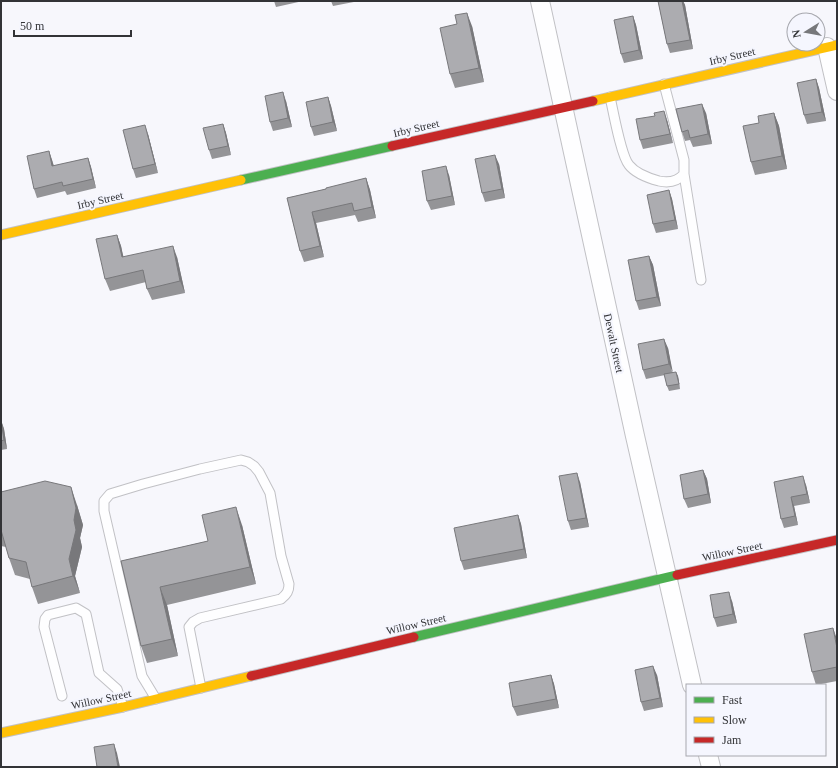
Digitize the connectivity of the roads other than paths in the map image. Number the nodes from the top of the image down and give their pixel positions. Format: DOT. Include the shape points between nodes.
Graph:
graph roads {
  1 [pos="540,1"];
  2 [pos="832,46"];
  3 [pos="664,84"];
  4 [pos="837,92"];
  5 [pos="610,96"];
  6 [pos="564,107"];
  7 [pos="684,174"];
  8 [pos="1,235"];
  9 [pos="701,280"];
  10 [pos="837,540"];
  11 [pos="667,577"];
  12 [pos="692,684"];
  13 [pos="201,688"];
  14 [pos="62,696"];
  15 [pos="156,699"];
  16 [pos="123,707"];
  17 [pos="1,733"];
  18 [pos="708,756"];
  19 [pos="711,767"];
  1 -- 6 [label="street, Dewalt Street"];
  2 -- 3 [label="street, Irby Street"];
  2 -- 4 [label="street"];
  3 -- 5 [label="street, Irby Street"];
  3 -- 7 [label="lane" via="684,160"];
  5 -- 6 [label="street, Irby Street"];
  5 -- 7 [label="lane" via="628,165 640,174 662,181 671,182"];
  6 -- 8 [label="street, Irby Street"];
  6 -- 11 [label="street, Dewalt Street" via="634,436"];
  7 -- 9 [label="lane"];
  10 -- 11 [label="street, Willow Street"];
  11 -- 12 [label="street, Dewalt Street"];
  11 -- 13 [label="street, Willow Street"];
  13 -- 15 [label="street, Willow Street"];
  13 -- 15 [label="lane" via="189,627 193,622 200,618 281,599 289,590 270,493 254,466 241,460 143,484 110,494 104,501 105,518 142,676"];
  14 -- 16 [label="lane" via="44,619 48,615 76,608 86,614 99,673 117,689"];
  15 -- 16 [label="street, Willow Street"];
  16 -- 17 [label="street, Willow Street"];
  18 -- 19 [label="street"];
}
